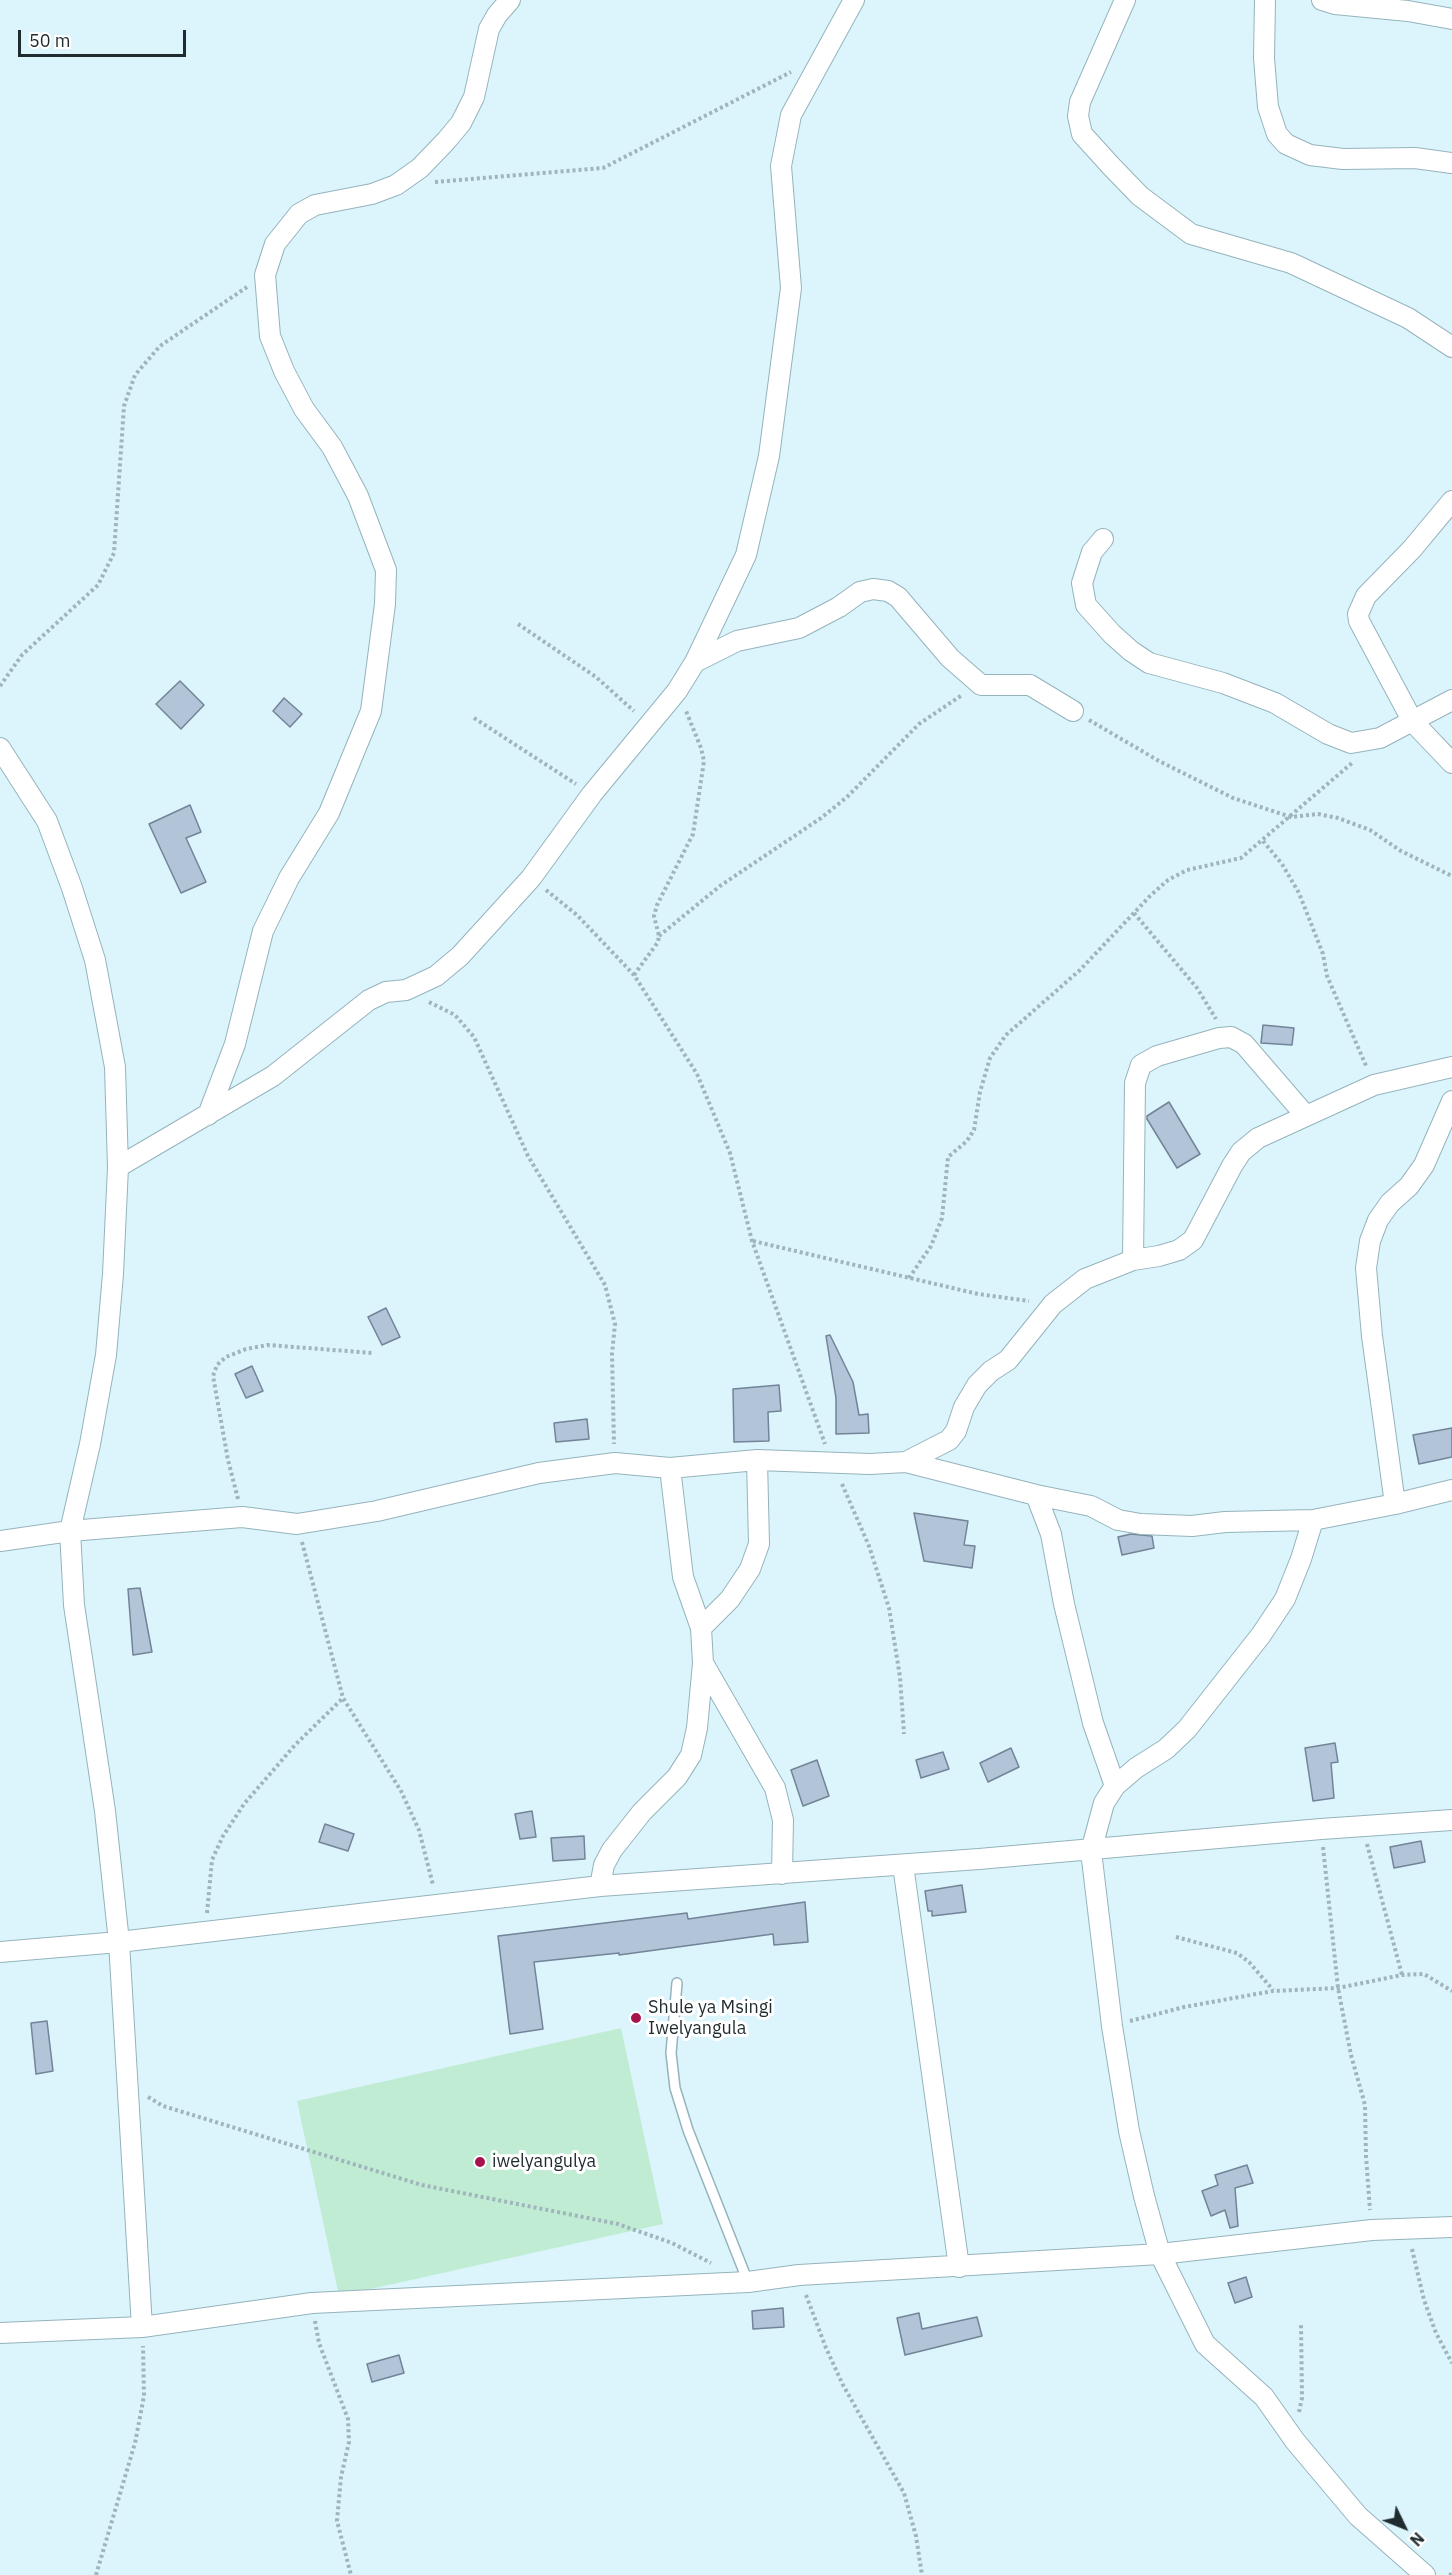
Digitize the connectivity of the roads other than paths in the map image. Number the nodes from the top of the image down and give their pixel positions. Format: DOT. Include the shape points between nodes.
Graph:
graph roads {
  1 [pos="510,0"];
  2 [pos="854,0"];
  3 [pos="1125,0"];
  4 [pos="1265,0"];
  5 [pos="1322,0"];
  6 [pos="1452,19"];
  7 [pos="1452,163"];
  8 [pos="1452,346"];
  9 [pos="1452,501"];
  10 [pos="1104,539"];
  11 [pos="695,662"];
  12 [pos="1452,700"];
  13 [pos="1073,711"];
  14 [pos="1413,722"];
  15 [pos="0,748"];
  16 [pos="1452,763"];
  17 [pos="1452,1067"];
  18 [pos="1452,1101"];
  19 [pos="208,1115"];
  20 [pos="1305,1116"];
  21 [pos="118,1167"];
  22 [pos="1132,1260"];
  23 [pos="757,1460"];
  24 [pos="906,1461"];
  25 [pos="670,1468"];
  26 [pos="1452,1490"];
  27 [pos="1036,1495"];
  28 [pos="1395,1504"];
  29 [pos="1313,1520"];
  30 [pos="70,1531"];
  31 [pos="0,1541"];
  32 [pos="701,1628"];
  33 [pos="703,1663"];
  34 [pos="1114,1786"];
  35 [pos="1452,1820"];
  36 [pos="1091,1851"];
  37 [pos="903,1865"];
  38 [pos="782,1874"];
  39 [pos="600,1886"];
  40 [pos="119,1942"];
  41 [pos="0,1952"];
  42 [pos="677,1983"];
  43 [pos="1452,2227"];
  44 [pos="1161,2254"];
  45 [pos="959,2266"];
  46 [pos="748,2282"];
  47 [pos="142,2327"];
  48 [pos="0,2333"];
  49 [pos="1425,2575"];
  1 -- 19 [label="street" via="489,30 474,97 461,123 420,168 396,185 372,194 315,204 299,214 275,244 265,275 270,336 299,399 332,447 358,496 386,570 385,604 371,711 329,813 289,878 264,931 235,1044"];
  2 -- 11 [label="street" via="791,115 781,166 791,288 769,456 746,555"];
  3 -- 8 [label="street" via="1080,102 1078,116 1082,134 1110,166 1140,196 1191,234 1291,263 1408,318"];
  4 -- 7 [label="street" via="1268,107 1277,134 1286,144 1310,155 1343,159 1415,158"];
  5 -- 6 [label="street"];
  9 -- 14 [label="street" via="1366,596 1358,614"];
  10 -- 14 [label="street" via="1092,552 1082,583 1086,605 1131,651 1149,663 1223,683 1275,703 1351,743 1380,738"];
  11 -- 13 [label="street" via="737,641 799,628 860,592 888,591 898,597 950,658 981,685 1030,685"];
  11 -- 19 [label="street" via="677,691 592,794 531,878 460,956 436,976 406,990 386,992 369,1000 273,1076"];
  12 -- 14 [label="street"];
  14 -- 16 [label="street"];
  15 -- 21 [label="street" via="46,821 95,960 115,1067"];
  17 -- 20 [label="street" via="1374,1085"];
  18 -- 28 [label="street" via="1424,1165 1378,1220 1366,1268"];
  19 -- 21 [label="street"];
  20 -- 22 [label="street" via="1258,1138 1240,1152 1193,1240 1179,1250"];
  20 -- 22 [label="street" via="1244,1044 1227,1036 1151,1058 1138,1069 1135,1083"];
  21 -- 30 [label="street" via="106,1355"];
  22 -- 24 [label="street" via="1085,1279 1053,1304 1008,1360 977,1385 949,1440"];
  23 -- 24 [label="street" via="870,1464"];
  23 -- 25 [label="street"];
  23 -- 32 [label="street" via="759,1544 750,1569 730,1599"];
  24 -- 27 [label="street"];
  25 -- 30 [label="street" via="615,1463 539,1473 377,1511 297,1524 242,1517"];
  25 -- 32 [label="street" via="683,1577"];
  26 -- 28 [label="street"];
  27 -- 29 [label="street" via="1091,1506 1118,1520 1141,1524 1192,1527 1225,1522"];
  27 -- 34 [label="street" via="1051,1534 1093,1723"];
  28 -- 29 [label="street"];
  29 -- 34 [label="street" via="1285,1599 1260,1635 1187,1729"];
  30 -- 31 [label="street"];
  30 -- 40 [label="street" via="74,1605 105,1811"];
  32 -- 33 [label="street"];
  33 -- 38 [label="street" via="775,1788 783,1820"];
  33 -- 39 [label="street" via="691,1755 677,1778 642,1812 612,1851 604,1865"];
  34 -- 36 [label="street" via="1104,1803"];
  35 -- 36 [label="street" via="1321,1828"];
  36 -- 37 [label="street"];
  36 -- 44 [label="street" via="1129,2131"];
  37 -- 38 [label="street"];
  37 -- 45 [label="street"];
  38 -- 39 [label="street"];
  39 -- 40 [label="street"];
  40 -- 41 [label="street"];
  40 -- 47 [label="street"];
  42 -- 46 [label="lane" via="671,2053 675,2088"];
  43 -- 44 [label="street" via="1371,2230"];
  44 -- 45 [label="street"];
  44 -- 49 [label="street" via="1205,2344 1264,2397 1358,2516"];
  45 -- 46 [label="street" via="799,2275"];
  46 -- 47 [label="street" via="312,2303"];
  47 -- 48 [label="street"];
}
